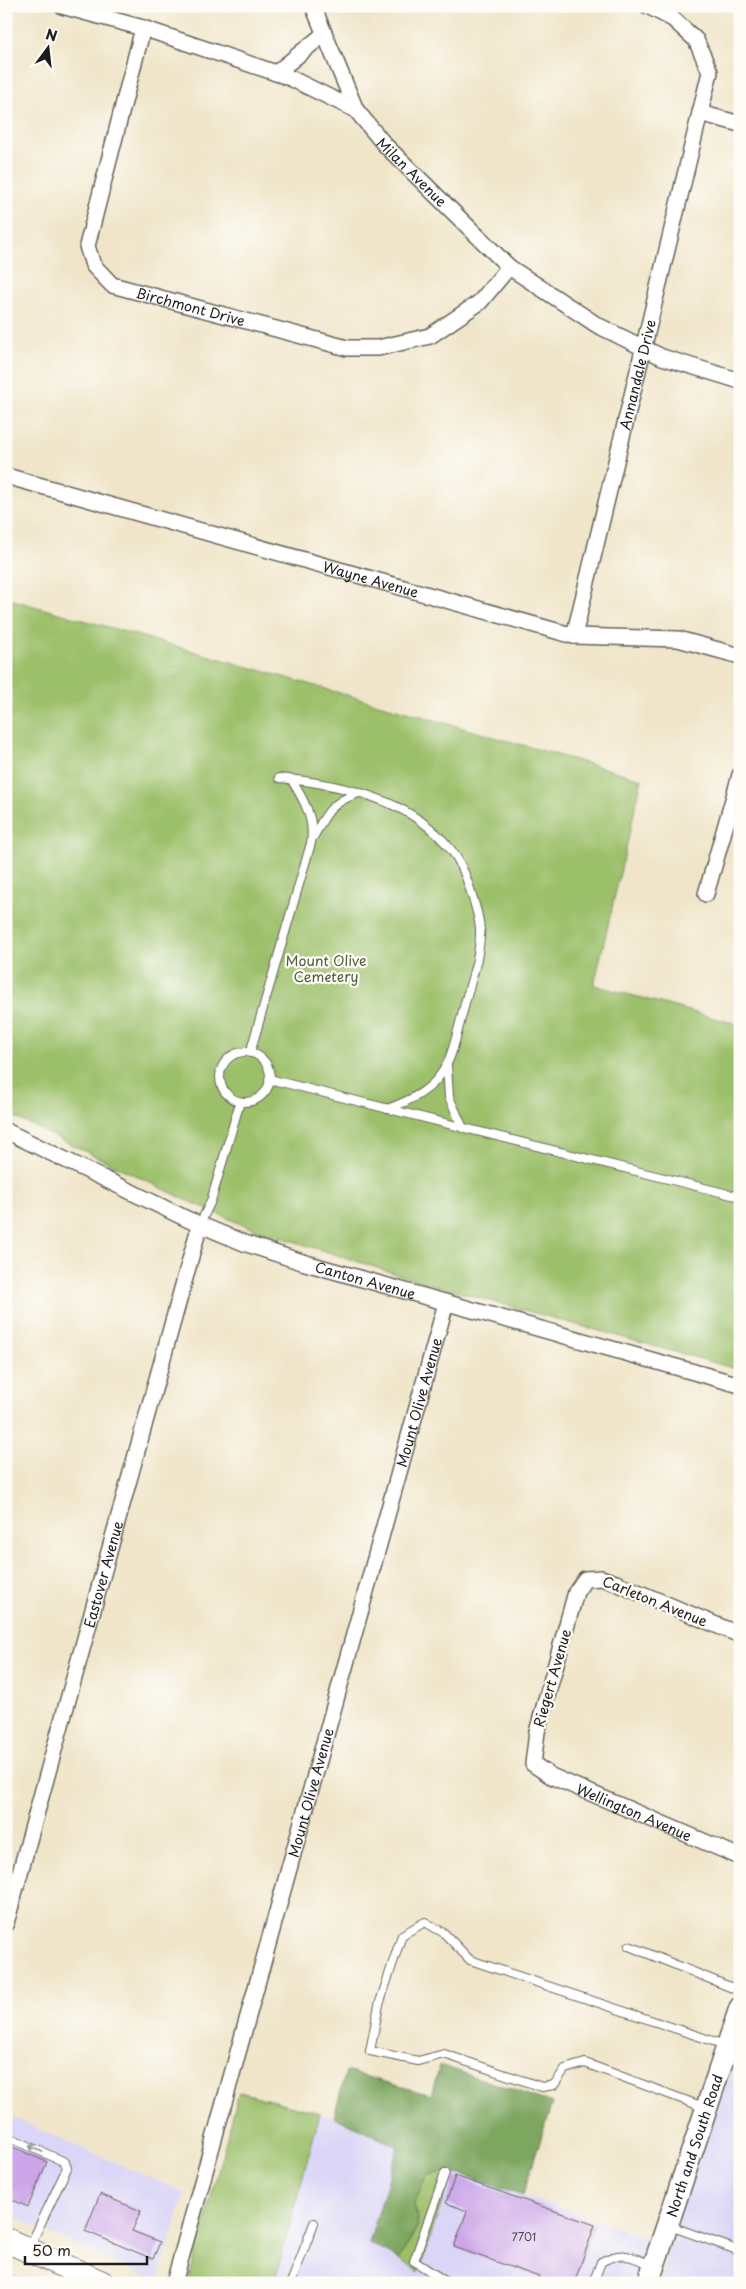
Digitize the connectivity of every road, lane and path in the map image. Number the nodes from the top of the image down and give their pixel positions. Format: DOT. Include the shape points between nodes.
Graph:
graph roads {
  1 [pos="62,6"];
  2 [pos="313,6"];
  3 [pos="648,6"];
  4 [pos="143,28"];
  5 [pos="324,34"];
  6 [pos="276,73"];
  7 [pos="356,110"];
  8 [pos="700,113"];
  9 [pos="740,124"];
  10 [pos="509,267"];
  11 [pos="644,346"];
  12 [pos="740,381"];
  13 [pos="6,476"];
  14 [pos="574,636"];
  15 [pos="740,656"];
  16 [pos="740,775"];
  17 [pos="278,778"];
  18 [pos="291,780"];
  19 [pos="360,793"];
  20 [pos="311,843"];
  21 [pos="706,894"];
  22 [pos="250,1053"];
  23 [pos="446,1066"];
  24 [pos="270,1079"];
  25 [pos="240,1102"];
  26 [pos="388,1109"];
  27 [pos="463,1128"];
  28 [pos="6,1131"];
  29 [pos="740,1197"];
  30 [pos="200,1224"];
  31 [pos="446,1304"];
  32 [pos="740,1385"];
  33 [pos="576,1592"];
  34 [pos="740,1636"];
  35 [pos="533,1764"];
  36 [pos="740,1857"];
  37 [pos="6,1924"];
  38 [pos="629,1946"];
  39 [pos="740,1991"];
  40 [pos="740,2008"];
  41 [pos="733,2048"];
  42 [pos="706,2108"];
  43 [pos="6,2136"];
  44 [pos="445,2173"];
  45 [pos="314,2223"];
  46 [pos="666,2224"];
  47 [pos="6,2240"];
  48 [pos="28,2250"];
  49 [pos="740,2251"];
  50 [pos="650,2274"];
  51 [pos="102,2283"];
  52 [pos="174,2283"];
  53 [pos="291,2283"];
  54 [pos="448,2283"];
  55 [pos="593,2283"];
  1 -- 4 [label="street, Milan Avenue"];
  2 -- 5 [label="street"];
  3 -- 8 [label="street, Annandale Drive" via="673,19 696,40 710,72"];
  4 -- 6 [label="street, Milan Avenue"];
  4 -- 10 [label="street, Birchmont Drive" via="87,246 94,265 112,285 346,348 378,348 430,336 480,302"];
  5 -- 6 [label="street"];
  5 -- 7 [label="street"];
  6 -- 7 [label="street, Milan Avenue"];
  7 -- 10 [label="street, Milan Avenue" via="384,144"];
  8 -- 9 [label="street"];
  8 -- 11 [label="street, Annandale Drive"];
  10 -- 11 [label="street, Milan Avenue" via="597,325"];
  11 -- 12 [label="street, Milan Avenue" via="662,357"];
  11 -- 14 [label="street, Annandale Drive"];
  13 -- 14 [label="street, Wayne Avenue"];
  14 -- 15 [label="street, Wayne Avenue" via="678,639"];
  16 -- 21 [label="street"];
  17 -- 18 [label="lane"];
  18 -- 19 [label="lane"];
  18 -- 20 [label="lane" via="310,815 313,828"];
  19 -- 20 [label="lane" via="341,799 330,808"];
  19 -- 23 [label="lane" via="414,816 453,851 477,910 480,931 477,954"];
  20 -- 22 [label="lane"];
  22 -- 24 [label="lane" via="264,1063"];
  22 -- 25 [label="lane" via="235,1054 220,1071 225,1093"];
  23 -- 26 [label="lane" via="437,1081 419,1096"];
  23 -- 27 [label="lane" via="449,1097"];
  24 -- 25 [label="lane" via="256,1100"];
  24 -- 26 [label="lane"];
  25 -- 30 [label="lane" via="211,1201"];
  26 -- 27 [label="lane"];
  27 -- 29 [label="lane"];
  28 -- 30 [label="street, Canton Avenue"];
  30 -- 31 [label="street, Canton Avenue" via="302,1262"];
  30 -- 37 [label="street, Eastover Avenue"];
  31 -- 32 [label="street, Canton Avenue"];
  31 -- 52 [label="street, Mount Olive Avenue"];
  33 -- 34 [label="street, Carleton Avenue" via="585,1579 601,1578"];
  33 -- 35 [label="street, Riegert Avenue" via="537,1732"];
  35 -- 36 [label="street, Wellington Avenue" via="551,1776"];
  38 -- 39 [label="lane"];
  40 -- 41 [label="street, North and South Road"];
  41 -- 42 [label="street, North and South Road"];
  41 -- 42 [label="lane" via="470,1960 444,1933 425,1922 402,1935 379,2006 370,2051 418,2061 444,2054 542,2087 554,2085 565,2069 585,2064"];
  42 -- 46 [label="street, North and South Road"];
  48 -- 43 [label="lane, one-way" via="66,2168 65,2162"];
  44 -- 54 [label="lane" via="414,2261"];
  45 -- 53 [label="lane"];
  46 -- 49 [label="lane"];
  46 -- 50 [label="street, North and South Road"];
  47 -- 48 [label="main road"];
  48 -- 51 [label="main road"];
  50 -- 55 [label="lane" via="631,2257 616,2254 601,2262"];
}
